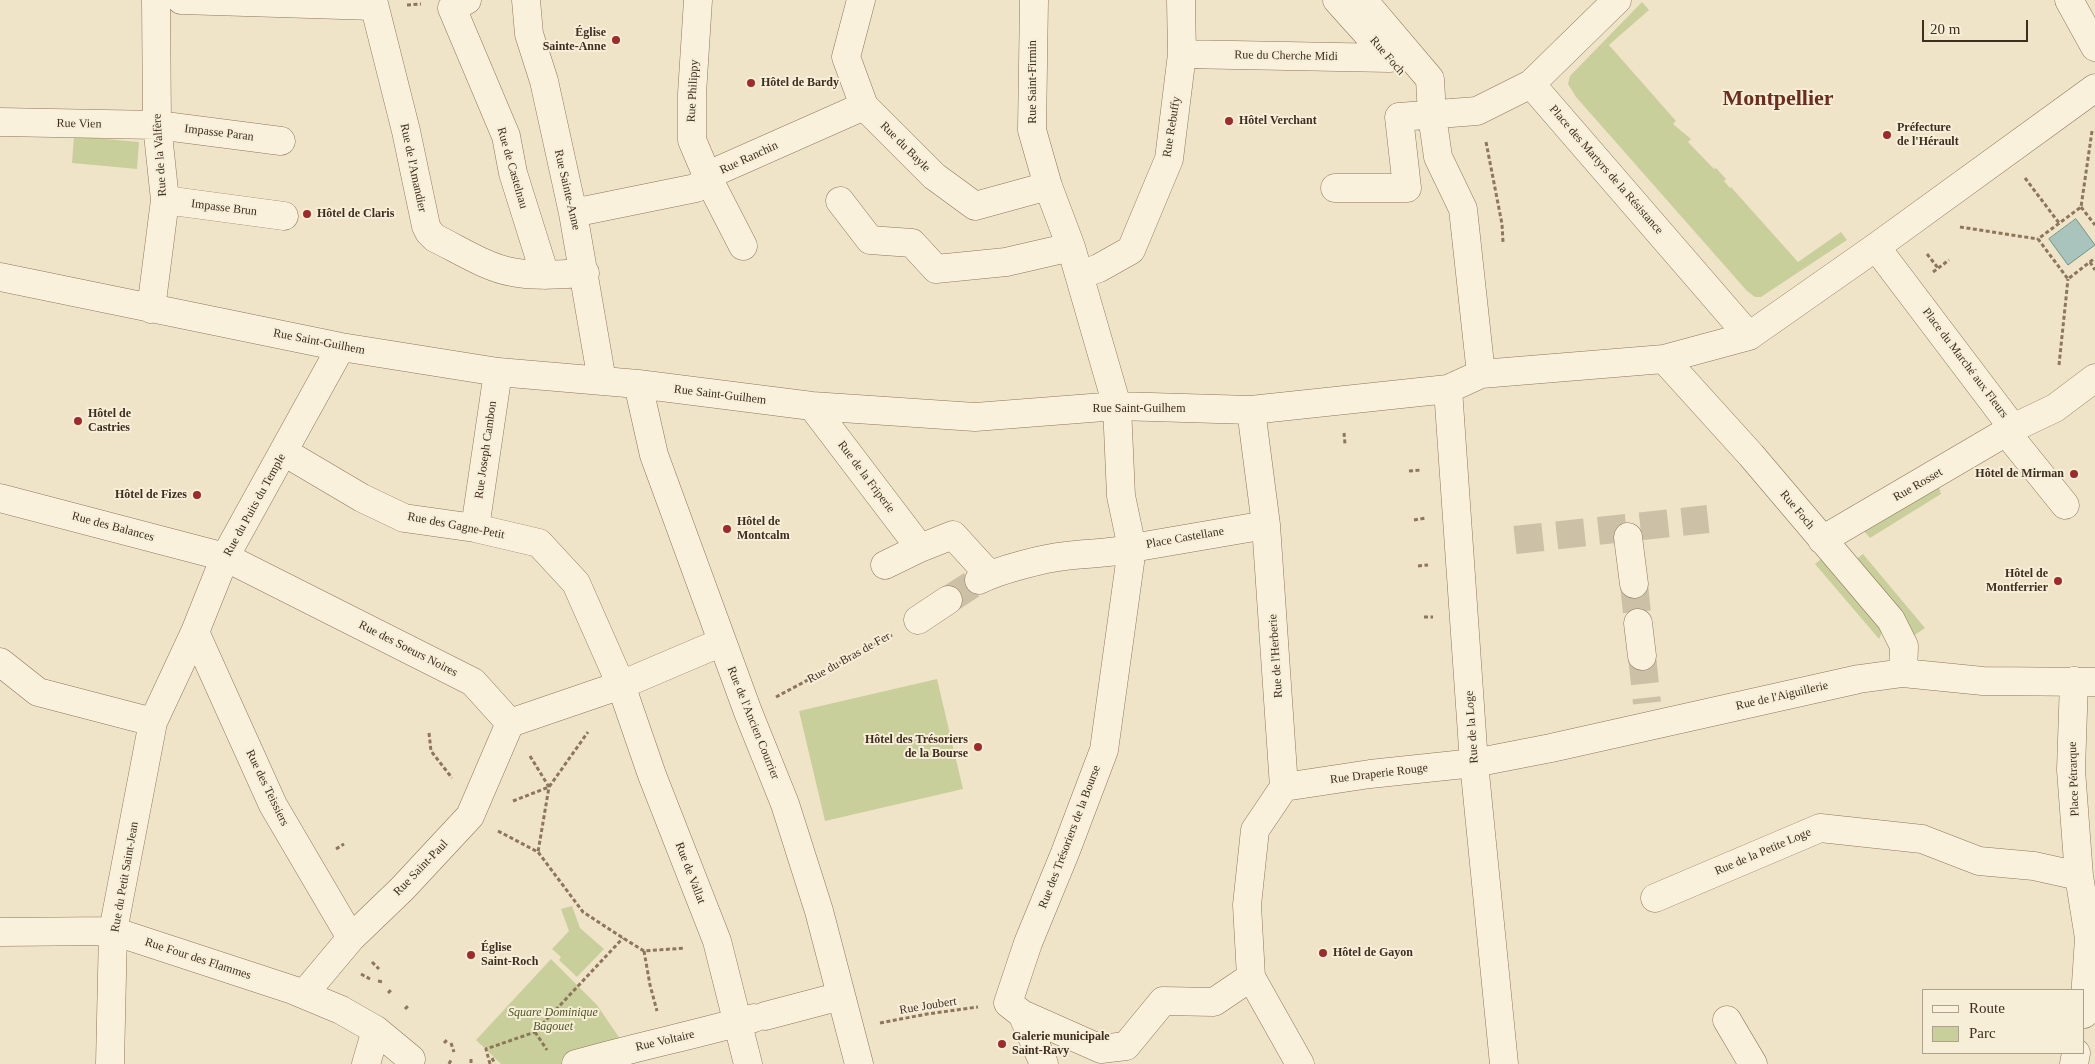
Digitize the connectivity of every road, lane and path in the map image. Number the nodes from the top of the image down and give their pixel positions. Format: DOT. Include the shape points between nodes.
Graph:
graph roads {
  1 [pos="156,0"];
  2 [pos="181,0"];
  3 [pos="526,0"];
  4 [pos="698,0"];
  5 [pos="860,0"];
  6 [pos="1034,0"];
  7 [pos="1181,0"];
  8 [pos="1337,0"];
  9 [pos="1363,0"];
  10 [pos="2069,0"];
  11 [pos="373,3"];
  12 [pos="449,4"];
  13 [pos="401,6"];
  14 [pos="1604,6"];
  15 [pos="2095,48"];
  16 [pos="1182,54"];
  17 [pos="1390,58"];
  18 [pos="1531,84"];
  19 [pos="2095,88"];
  20 [pos="864,106"];
  21 [pos="1477,111"];
  22 [pos="1432,115"];
  23 [pos="0,122"];
  24 [pos="2094,123"];
  25 [pos="157,125"];
  26 [pos="281,141"];
  27 [pos="2005,152"];
  28 [pos="708,178"];
  29 [pos="1048,186"];
  30 [pos="1334,188"];
  31 [pos="165,200"];
  32 [pos="840,201"];
  33 [pos="2081,206"];
  34 [pos="573,213"];
  35 [pos="284,216"];
  36 [pos="1913,219"];
  37 [pos="2059,223"];
  38 [pos="2095,225"];
  39 [pos="2038,239"];
  40 [pos="1503,242"];
  41 [pos="743,246"];
  42 [pos="1072,247"];
  43 [pos="1876,247"];
  44 [pos="1927,254"];
  45 [pos="2095,258"];
  46 [pos="2090,262"];
  47 [pos="1938,268"];
  48 [pos="2095,270"];
  49 [pos="585,273"];
  50 [pos="545,275"];
  51 [pos="1080,275"];
  52 [pos="0,277"];
  53 [pos="2068,279"];
  54 [pos="151,309"];
  55 [pos="1749,336"];
  56 [pos="341,347"];
  57 [pos="1664,359"];
  58 [pos="498,372"];
  59 [pos="1481,374"];
  60 [pos="2095,378"];
  61 [pos="602,381"];
  62 [pos="638,384"];
  63 [pos="1448,389"];
  64 [pos="812,406"];
  65 [pos="1117,406"];
  66 [pos="2055,408"];
  67 [pos="1251,410"];
  68 [pos="2010,430"];
  69 [pos="284,452"];
  70 [pos="0,498"];
  71 [pos="2065,505"];
  72 [pos="1266,525"];
  73 [pos="475,528"];
  74 [pos="1628,537"];
  75 [pos="1822,540"];
  76 [pos="920,548"];
  77 [pos="1132,548"];
  78 [pos="225,557"];
  79 [pos="885,564"];
  80 [pos="1634,584"];
  81 [pos="948,600"];
  82 [pos="918,620"];
  83 [pos="1638,623"];
  84 [pos="195,632"];
  85 [pos="722,642"];
  86 [pos="1642,656"];
  87 [pos="0,662"];
  88 [pos="1903,673"];
  89 [pos="2085,682"];
  90 [pos="620,685"];
  91 [pos="748,712"];
  92 [pos="153,722"];
  93 [pos="510,723"];
  94 [pos="429,733"];
  95 [pos="1474,763"];
  96 [pos="549,787"];
  97 [pos="1284,787"];
  98 [pos="474,809"];
  99 [pos="538,852"];
  100 [pos="2079,876"];
  101 [pos="1655,898"];
  102 [pos="113,931"];
  103 [pos="0,932"];
  104 [pos="351,938"];
  105 [pos="623,938"];
  106 [pos="718,945"];
  107 [pos="644,951"];
  108 [pos="1251,977"];
  109 [pos="378,981"];
  110 [pos="384,982"];
  111 [pos="392,989"];
  112 [pos="388,993"];
  113 [pos="304,994"];
  114 [pos="841,996"];
  115 [pos="2085,999"];
  116 [pos="409,1005"];
  117 [pos="405,1008"];
  118 [pos="1015,1008"];
  119 [pos="753,1019"];
  120 [pos="1727,1020"];
  121 [pos="851,1029"];
  122 [pos="376,1030"];
  123 [pos="446,1040"];
  124 [pos="666,1042"];
  125 [pos="444,1043"];
  126 [pos="451,1043"];
  127 [pos="454,1052"];
  128 [pos="414,1058"];
  129 [pos="471,1058"];
  130 [pos="492,1058"];
  131 [pos="451,1060"];
  132 [pos="110,1064"];
  133 [pos="366,1064"];
  134 [pos="449,1064"];
  135 [pos="471,1064"];
  136 [pos="490,1064"];
  137 [pos="495,1064"];
  138 [pos="576,1064"];
  139 [pos="748,1064"];
  140 [pos="859,1064"];
  141 [pos="1044,1064"];
  142 [pos="1300,1064"];
  143 [pos="1504,1064"];
  144 [pos="1753,1064"];
  1 -- 25 [label="street, Rue de la Valfère"];
  2 -- 11 [label="street"];
  3 -- 34 [label="street, Rue Sainte-Anne" via="529,34 544,81"];
  4 -- 28 [label="street, Rue Philippy" via="691,131"];
  5 -- 20 [label="street, Rue du Bayle" via="846,57"];
  6 -- 29 [label="street, Rue Saint-Firmin" via="1032,130"];
  7 -- 16 [label="street, Rue Rebuffy"];
  8 -- 17 [label="street, Rue Foch"];
  9 -- 22 [label="street, Rue Foch" via="1430,79"];
  10 -- 15 [label="street"];
  11 -- 50 [label="street, Rue de l'Amandier" via="429,232 496,268"];
  12 -- 13 [label="path"];
  12 -- 50 [label="street, Rue de Castelnau" via="506,136 513,174"];
  14 -- 18 [label="street"];
  16 -- 17 [label="street, Rue du Cherche Midi"];
  16 -- 51 [label="street, Rue Rebuffy" via="1169,158 1131,250"];
  17 -- 22 [label="street, Rue Foch"];
  18 -- 21 [label="street"];
  18 -- 55 [label="street, Place des Martyrs de la Résistance"];
  19 -- 27 [label="street"];
  20 -- 28 [label="street, Rue Ranchin" via="715,172"];
  20 -- 29 [label="street, Rue du Bayle" via="934,176 975,206"];
  21 -- 22 [label="street"];
  21 -- 40 [label="path" via="1490,154"];
  22 -- 30 [label="street" via="1399,117 1407,188"];
  22 -- 59 [label="street, Rue Foch" via="1438,157 1463,208"];
  23 -- 25 [label="street, Rue Vien"];
  24 -- 33 [label="path"];
  25 -- 26 [label="street, Impasse Paran"];
  25 -- 31 [label="street, Rue de la Valfère"];
  27 -- 36 [label="street"];
  27 -- 37 [label="path"];
  28 -- 34 [label="street, Rue Ranchin" via="696,188"];
  28 -- 41 [label="street, Rue Philippy"];
  29 -- 42 [label="street, Rue Saint-Firmin"];
  31 -- 35 [label="street, Impasse Brun"];
  31 -- 54 [label="street, Rue de la Valfère"];
  32 -- 42 [label="street" via="870,240 912,244 936,269 1006,262"];
  33 -- 37 [label="path"];
  33 -- 38 [label="path"];
  34 -- 49 [label="street, Rue Sainte-Anne"];
  36 -- 39 [label="path"];
  36 -- 43 [label="street"];
  37 -- 39 [label="path"];
  39 -- 53 [label="path"];
  42 -- 51 [label="street, Rue Saint-Firmin"];
  43 -- 55 [label="street"];
  43 -- 68 [label="street, Place du Marché aux Fleurs"];
  44 -- 47 [label="path"];
  45 -- 46 [label="path"];
  46 -- 48 [label="path"];
  46 -- 53 [label="path"];
  49 -- 50 [label="street, Rue de l'Amandier"];
  49 -- 61 [label="street, Rue Sainte-Anne"];
  51 -- 65 [label="street, Place Castellane"];
  52 -- 54 [label="street, Rue Saint-Guilhem"];
  53 -- 66 [label="path"];
  54 -- 56 [label="street, Rue Saint-Guilhem"];
  55 -- 57 [label="street"];
  56 -- 58 [label="street, Rue Saint-Guilhem"];
  56 -- 69 [label="street, Rue du Puits du Temple"];
  57 -- 59 [label="street"];
  57 -- 75 [label="street, Rue Foch"];
  58 -- 61 [label="street, Rue Saint-Guilhem"];
  58 -- 73 [label="street, Rue Joseph Cambon"];
  59 -- 63 [label="street"];
  60 -- 66 [label="street, Place du Marché aux Fleurs"];
  61 -- 62 [label="street, Rue Saint-Guilhem"];
  62 -- 64 [label="street, Rue Saint-Guilhem"];
  62 -- 85 [label="street, Rue de l'Ancien Courrier" via="654,455"];
  63 -- 67 [label="street, Rue Saint-Guilhem"];
  63 -- 95 [label="street, Rue de la Loge"];
  64 -- 65 [label="street, Rue Saint-Guilhem" via="974,417"];
  64 -- 76 [label="street, Rue de la Friperie"];
  65 -- 67 [label="street, Rue Saint-Guilhem"];
  65 -- 77 [label="street, Place Castellane" via="1120,496"];
  66 -- 68 [label="street, Place du Marché aux Fleurs"];
  67 -- 72 [label="street"];
  68 -- 71 [label="street"];
  68 -- 75 [label="street, Rue Rosset"];
  69 -- 73 [label="street, Rue des Gagne-Petit" via="362,498 404,518"];
  69 -- 78 [label="street, Rue du Puits du Temple"];
  70 -- 78 [label="street, Rue des Balances"];
  72 -- 77 [label="street, Place Castellane"];
  72 -- 97 [label="street, Rue de l'Herberie"];
  73 -- 90 [label="street, Rue des Gagne-Petit" via="539,543 576,584"];
  74 -- 80 [label="street"];
  75 -- 88 [label="street, Rue Foch" via="1834,550 1891,620 1904,646"];
  76 -- 77 [label="street" via="953,535 983,568 985,577 1064,556"];
  76 -- 79 [label="street"];
  77 -- 118 [label="street, Rue des Trésoriers de la Bourse" via="1104,750 1028,943"];
  78 -- 84 [label="street, Rue du Puits du Temple"];
  78 -- 93 [label="street, Rue des Soeurs Noires" via="473,682"];
  81 -- 82 [label="street"];
  82 -- 91 [label="path, Rue du Bras de Fer"];
  83 -- 86 [label="street"];
  84 -- 92 [label="street, Rue du Puits du Temple"];
  84 -- 104 [label="street, Rue des Teissiers" via="272,805"];
  85 -- 90 [label="street"];
  85 -- 91 [label="street, Rue de l'Ancien Courrier"];
  87 -- 92 [label="street" via="38,692"];
  88 -- 89 [label="street, Rue de l'Aiguillerie" via="1983,681"];
  88 -- 95 [label="street, Rue de l'Aiguillerie" via="1648,715"];
  89 -- 100 [label="street, Place Pétrarque" via="2071,770"];
  90 -- 93 [label="street"];
  90 -- 96 [label="path"];
  90 -- 106 [label="street, Rue de Vallat"];
  91 -- 114 [label="street, Rue de l'Ancien Courrier" via="785,804 819,911"];
  92 -- 102 [label="street, Rue du Petit Saint-Jean"];
  93 -- 96 [label="path"];
  93 -- 98 [label="street, Rue Saint-Paul"];
  94 -- 98 [label="path" via="431,751"];
  95 -- 97 [label="street, Rue Draperie Rouge"];
  95 -- 143 [label="street, Rue de la Loge"];
  96 -- 98 [label="path"];
  96 -- 99 [label="path"];
  97 -- 108 [label="street" via="1255,830 1247,905"];
  98 -- 99 [label="path"];
  98 -- 104 [label="street, Rue Saint-Paul" via="402,889"];
  99 -- 105 [label="path" via="582,912"];
  100 -- 101 [label="street, Rue de la Petite Loge" via="2034,866 1979,861 1922,839 1820,828"];
  100 -- 115 [label="street, Place Pétrarque" via="2089,938"];
  102 -- 103 [label="street, Rue Four des Flammes"];
  102 -- 113 [label="street, Rue Four des Flammes"];
  102 -- 132 [label="street, Rue du Petit Saint-Jean"];
  104 -- 113 [label="street, Rue Saint-Paul"];
  105 -- 107 [label="path"];
  105 -- 136 [label="path" via="535,1032 486,1049"];
  106 -- 107 [label="path"];
  106 -- 119 [label="street, Rue de Vallat"];
  107 -- 124 [label="path"];
  108 -- 118 [label="street" via="1214,1002 1163,1001 1126,1046 1102,1048"];
  108 -- 142 [label="street"];
  109 -- 110 [label="path"];
  111 -- 112 [label="path"];
  113 -- 122 [label="street, Rue Four des Flammes" via="342,1010"];
  114 -- 119 [label="street, Rue Voltaire"];
  114 -- 121 [label="street, Rue de l'Ancien Courrier"];
  116 -- 117 [label="path"];
  118 -- 121 [label="path, Rue Joubert" via="927,1014"];
  118 -- 141 [label="street"];
  119 -- 124 [label="street, Rue Voltaire"];
  119 -- 139 [label="street, Rue de Vallat"];
  120 -- 144 [label="street"];
  121 -- 140 [label="street, Rue de l'Ancien Courrier"];
  122 -- 128 [label="street, Rue Four des Flammes"];
  122 -- 133 [label="street"];
  123 -- 125 [label="path"];
  124 -- 138 [label="street, Rue Voltaire"];
  126 -- 127 [label="path"];
  129 -- 135 [label="path"];
  130 -- 137 [label="path"];
  131 -- 134 [label="path"];
}
